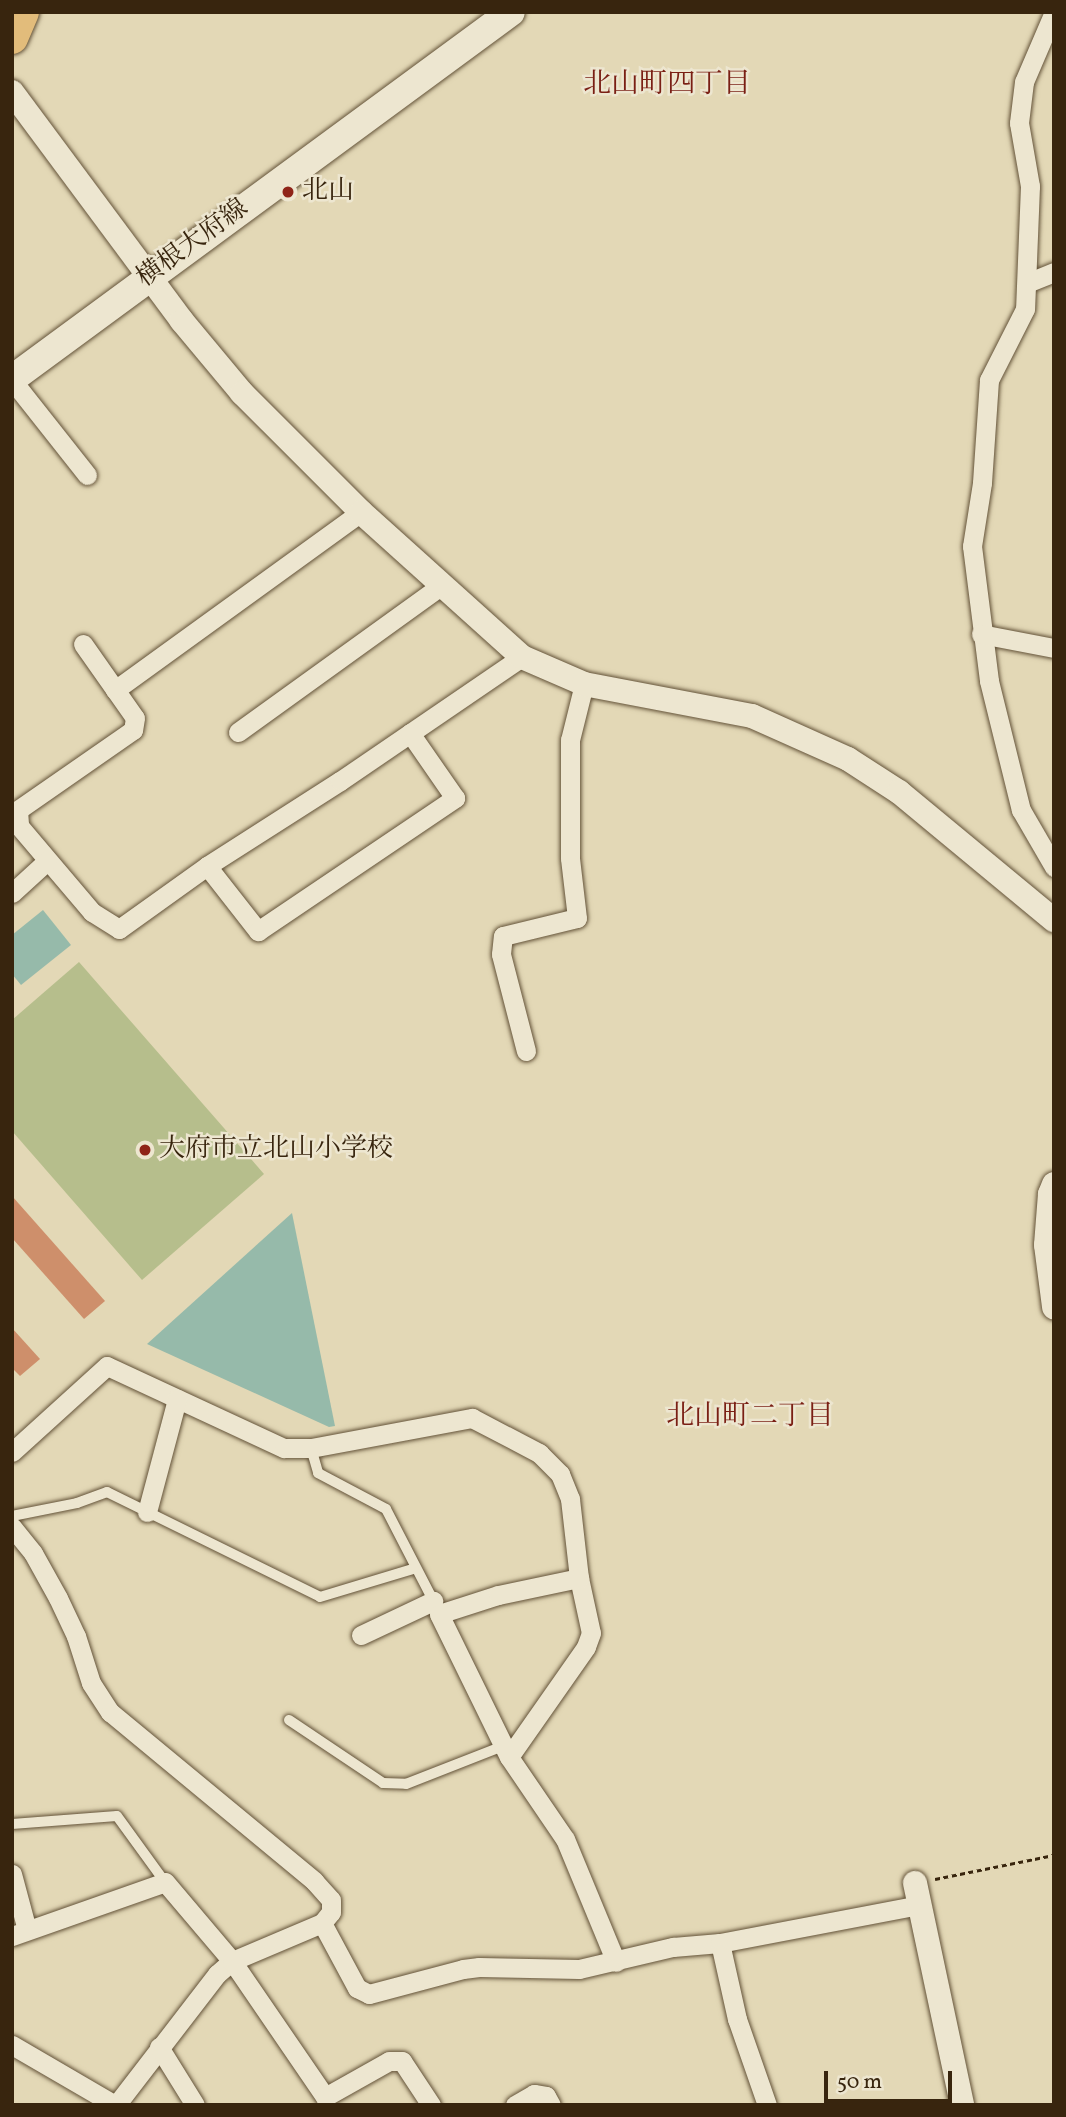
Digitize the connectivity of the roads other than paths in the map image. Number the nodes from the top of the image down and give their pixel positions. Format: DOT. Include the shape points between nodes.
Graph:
graph roads {
  1 [pos="23,12"];
  2 [pos="511,12"];
  3 [pos="1054,12"];
  4 [pos="12,38"];
  5 [pos="12,92"];
  6 [pos="1054,272"];
  7 [pos="148,277"];
  8 [pos="1027,283"];
  9 [pos="12,380"];
  10 [pos="87,475"];
  11 [pos="361,512"];
  12 [pos="442,585"];
  13 [pos="981,634"];
  14 [pos="83,644"];
  15 [pos="1054,648"];
  16 [pos="522,657"];
  17 [pos="584,684"];
  18 [pos="116,690"];
  19 [pos="238,732"];
  20 [pos="410,733"];
  21 [pos="47,861"];
  22 [pos="207,866"];
  23 [pos="1054,867"];
  24 [pos="12,893"];
  25 [pos="1054,920"];
  26 [pos="526,1051"];
  27 [pos="1054,1184"];
  28 [pos="1054,1307"];
  29 [pos="177,1399"];
  30 [pos="14,1446"];
  31 [pos="311,1448"];
  32 [pos="146,1511"];
  33 [pos="12,1516"];
  34 [pos="12,1527"];
  35 [pos="416,1568"];
  36 [pos="579,1578"];
  37 [pos="436,1608"];
  38 [pos="361,1635"];
  39 [pos="289,1720"];
  40 [pos="506,1751"];
  41 [pos="12,1824"];
  42 [pos="12,1874"];
  43 [pos="165,1882"];
  44 [pos="917,1894"];
  45 [pos="322,1923"];
  46 [pos="20,1933"];
  47 [pos="720,1943"];
  48 [pos="232,1961"];
  49 [pos="616,1962"];
  50 [pos="12,2045"];
  51 [pos="159,2047"];
  52 [pos="319,2101"];
  53 [pos="115,2105"];
  54 [pos="195,2105"];
  55 [pos="431,2105"];
  56 [pos="515,2105"];
  57 [pos="551,2105"];
  58 [pos="767,2105"];
  59 [pos="962,2105"];
  1 -- 4 [label="highway"];
  2 -- 7 [label="main road, 横根大府線"];
  3 -- 8 [label="street" via="1024,82 1019,123 1030,186"];
  5 -- 7 [label="street"];
  6 -- 8 [label="street"];
  7 -- 9 [label="main road, 横根大府線"];
  7 -- 11 [label="street" via="242,393"];
  8 -- 13 [label="street" via="1026,309 989,380 982,484 972,546"];
  9 -- 10 [label="street"];
  11 -- 12 [label="street"];
  11 -- 18 [label="street"];
  12 -- 16 [label="street"];
  12 -- 19 [label="street"];
  13 -- 15 [label="street"];
  13 -- 23 [label="street" via="1021,810"];
  14 -- 18 [label="street"];
  16 -- 17 [label="street"];
  16 -- 20 [label="street"];
  17 -- 25 [label="street" via="729,709 848,759 899,792"];
  17 -- 26 [label="street" via="570,740 570,858 577,918 503,936 501,954"];
  18 -- 21 [label="street" via="135,719 133,730 18,810 19,826"];
  20 -- 22 [label="street"];
  20 -- 22 [label="street" via="455,798 258,931"];
  21 -- 22 [label="street" via="92,912 119,929"];
  21 -- 24 [label="street"];
  27 -- 28 [label="street" via="1049,1195 1046,1245"];
  29 -- 30 [label="street" via="107,1366"];
  29 -- 31 [label="street" via="284,1448"];
  29 -- 32 [label="street"];
  31 -- 35 [label="lane" via="318,1474 386,1508"];
  31 -- 36 [label="street" via="472,1418 508,1435 540,1452 560,1474 570,1499"];
  32 -- 33 [label="lane" via="107,1492"];
  32 -- 35 [label="lane" via="320,1597"];
  34 -- 45 [label="street" via="58,1598 91,1683 110,1712 314,1881 331,1900 331,1912"];
  35 -- 37 [label="lane"];
  36 -- 37 [label="street"];
  36 -- 40 [label="street" via="591,1633 586,1647"];
  37 -- 38 [label="street"];
  37 -- 40 [label="street"];
  39 -- 40 [label="lane" via="383,1783 405,1784"];
  40 -- 49 [label="street" via="565,1839"];
  41 -- 43 [label="lane" via="117,1816"];
  42 -- 46 [label="street"];
  43 -- 46 [label="street"];
  43 -- 48 [label="street"];
  44 -- 47 [label="street"];
  44 -- 59 [label="street"];
  45 -- 48 [label="street"];
  45 -- 49 [label="street" via="357,1988 369,1994 479,1967 579,1969"];
  47 -- 49 [label="street" via="673,1947"];
  47 -- 58 [label="street" via="737,2019"];
  48 -- 51 [label="street" via="217,1973"];
  48 -- 52 [label="street"];
  50 -- 53 [label="street"];
  51 -- 53 [label="street"];
  51 -- 54 [label="street"];
  52 -- 55 [label="street" via="389,2061 402,2061"];
  56 -- 57 [label="street" via="534,2094 546,2096"];
}
